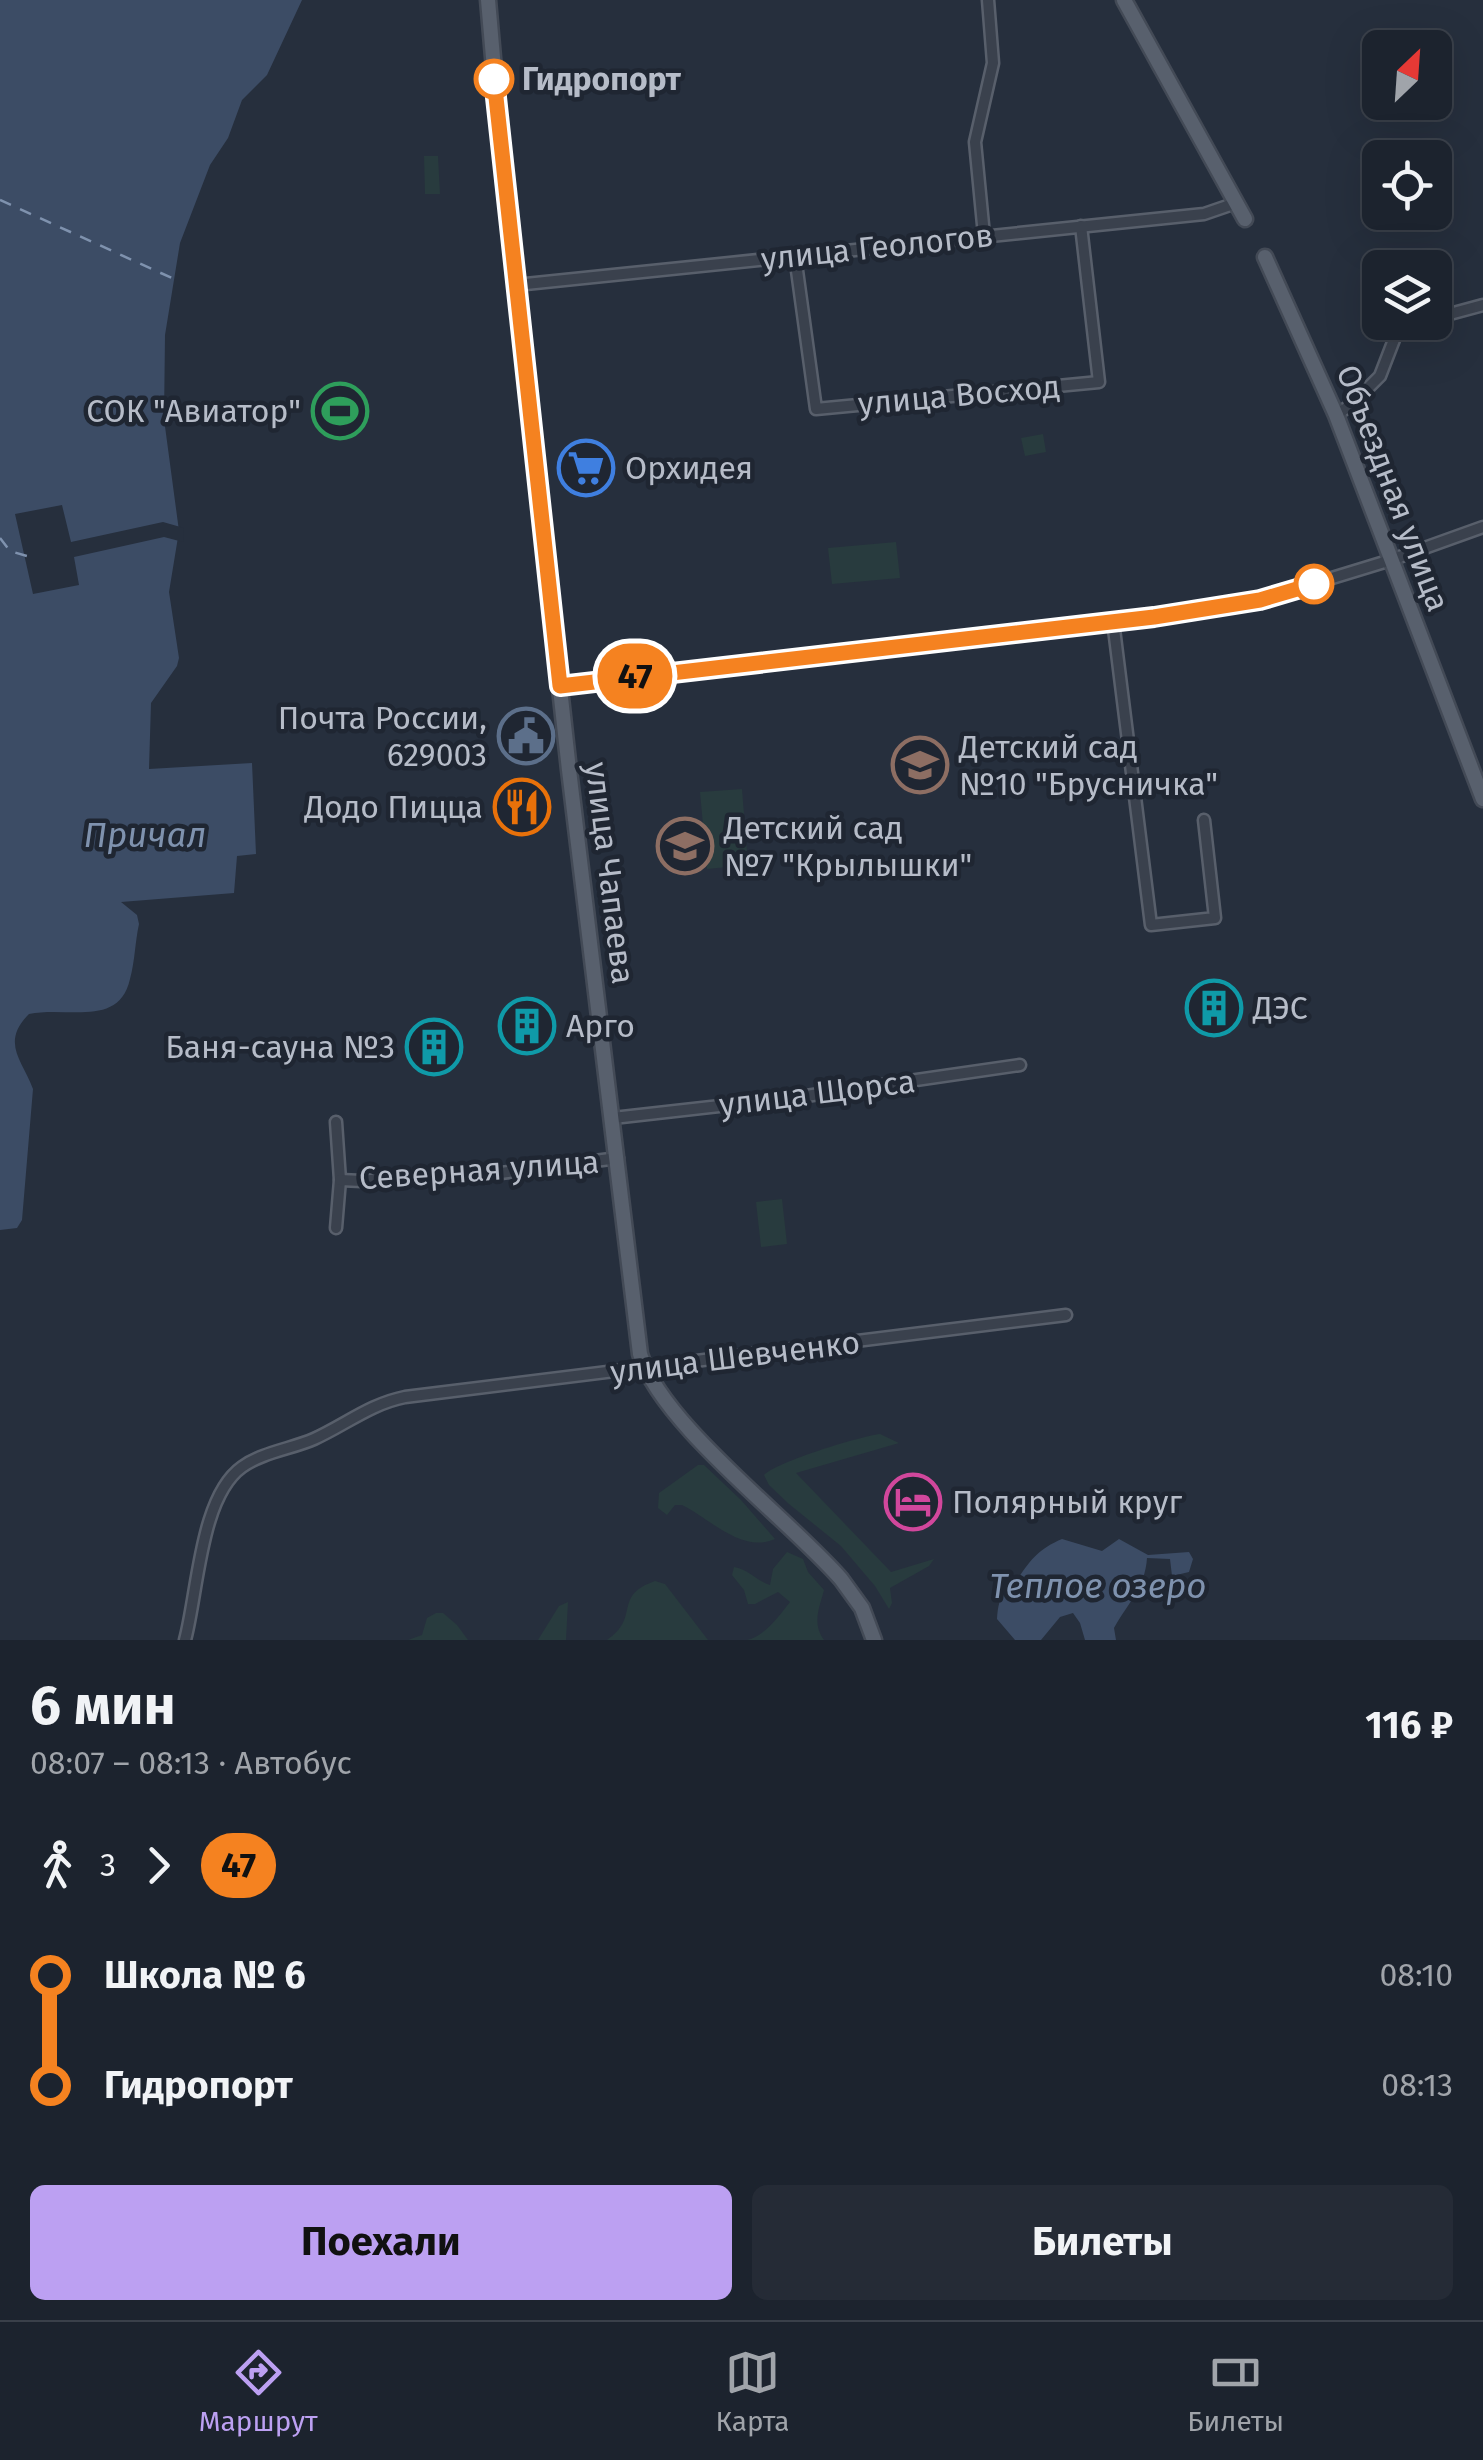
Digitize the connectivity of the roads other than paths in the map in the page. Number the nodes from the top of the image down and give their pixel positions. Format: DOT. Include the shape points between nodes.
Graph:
graph roads {
  1 [pos="488,0"];
  2 [pos="988,0"];
  3 [pos="1124,0"];
  4 [pos="1236,203"];
  5 [pos="1245,220"];
  6 [pos="1081,226"];
  7 [pos="984,236"];
  8 [pos="795,256"];
  9 [pos="1265,257"];
  10 [pos="516,285"];
  11 [pos="1483,305"];
  12 [pos="1452,313"];
  13 [pos="1394,340"];
  14 [pos="1336,415"];
  15 [pos="1483,527"];
  16 [pos="1391,560"];
  17 [pos="1113,621"];
  18 [pos="560,686"];
  19 [pos="1483,798"];
  20 [pos="1204,820"];
  21 [pos="1020,1065"];
  22 [pos="613,1118"];
  23 [pos="336,1122"];
  24 [pos="618,1158"];
  25 [pos="340,1180"];
  26 [pos="336,1228"];
  27 [pos="1066,1315"];
  28 [pos="646,1369"];
  29 [pos="185,1640"];
  30 [pos="874,1640"];
  1 -- 10 [label="main road, улица Чапаева"];
  2 -- 7 [label="street" via="993,63 975,142"];
  3 -- 4 [label="main road"];
  4 -- 5 [label="main road"];
  4 -- 6 [label="street, улица Геологов" via="1204,214"];
  6 -- 7 [label="street, улица Геологов"];
  6 -- 8 [label="street, улица Восход" via="1099,382 816,409"];
  7 -- 8 [label="street, улица Геологов"];
  8 -- 10 [label="street, улица Геологов"];
  9 -- 14 [label="main road, Объездная улица"];
  10 -- 18 [label="main road, улица Чапаева"];
  11 -- 12 [label="street"];
  13 -- 14 [label="street" via="1380,376"];
  14 -- 16 [label="main road, Объездная улица"];
  15 -- 16 [label="street"];
  16 -- 17 [label="street" via="1272,598"];
  16 -- 19 [label="main road, Объездная улица"];
  17 -- 18 [label="street"];
  17 -- 20 [label="street" via="1151,925 1215,918"];
  18 -- 22 [label="main road, улица Чапаева"];
  21 -- 22 [label="street, улица Щорса"];
  22 -- 24 [label="main road, улица Чапаева"];
  23 -- 25 [label="street"];
  24 -- 25 [label="street, Северная улица" via="493,1174"];
  24 -- 28 [label="main road, улица Чапаева"];
  25 -- 26 [label="street"];
  27 -- 28 [label="street, улица Шевченко"];
  28 -- 29 [label="street, улица Шевченко" via="405,1397 256,1459 234,1474 218,1500"];
  28 -- 30 [label="main road, улица Чапаева" via="698,1436 841,1579"];
}
